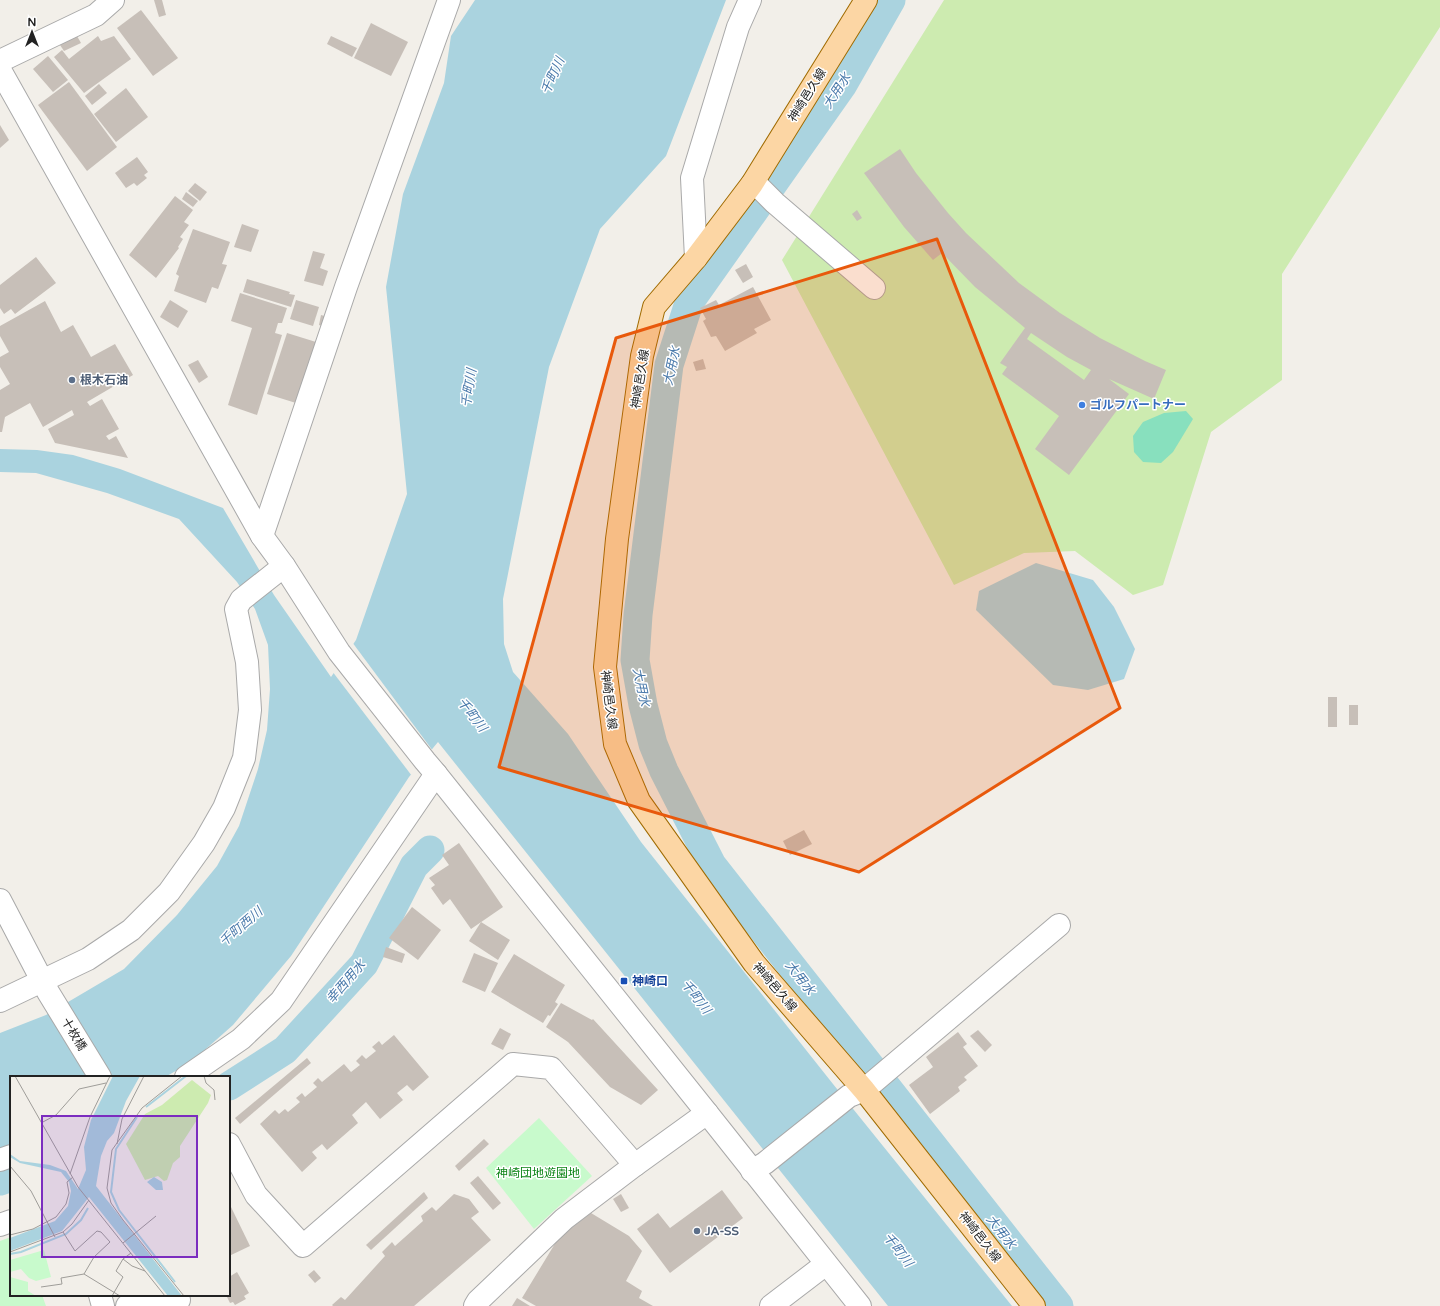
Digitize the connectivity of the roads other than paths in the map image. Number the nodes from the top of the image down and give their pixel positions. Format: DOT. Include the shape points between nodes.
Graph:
graph roads {
  1 [pos="113,0"];
  2 [pos="449,0"];
  3 [pos="750,0"];
  4 [pos="866,0"];
  5 [pos="0,61"];
  6 [pos="0,70"];
  7 [pos="755,186"];
  8 [pos="696,258"];
  9 [pos="874,288"];
  10 [pos="262,536"];
  11 [pos="278,570"];
  12 [pos="430,768"];
  13 [pos="0,900"];
  14 [pos="1059,925"];
  15 [pos="45,986"];
  16 [pos="0,1001"];
  17 [pos="99,1076"];
  18 [pos="191,1076"];
  19 [pos="856,1093"];
  20 [pos="707,1113"];
  21 [pos="230,1146"];
  22 [pos="10,1156"];
  23 [pos="0,1160"];
  24 [pos="635,1165"];
  25 [pos="758,1167"];
  26 [pos="10,1221"];
  27 [pos="0,1225"];
  28 [pos="826,1264"];
  29 [pos="100,1296"];
  30 [pos="177,1296"];
  31 [pos="103,1306"];
  32 [pos="127,1306"];
  33 [pos="476,1306"];
  34 [pos="771,1306"];
  35 [pos="860,1306"];
  36 [pos="1034,1306"];
  1 -- 5 [label="street" via="96,15"];
  2 -- 10 [label="street" via="346,287"];
  3 -- 8 [label="street" via="738,27 692,178"];
  4 -- 7 [label="main road, 神崎邑久線"];
  6 -- 10 [label="street"];
  7 -- 8 [label="main road, 神崎邑久線"];
  7 -- 9 [label="street"];
  8 -- 19 [label="main road, 神崎邑久線" via="654,307 642,356 617,539 605,667 615,744 639,801 754,963"];
  10 -- 11 [label="street"];
  11 -- 12 [label="street"];
  11 -- 15 [label="street" via="241,600 236,609 247,662 250,710 244,758 224,808 204,843 169,892 131,930"];
  12 -- 18 [label="street" via="281,1001 241,1039"];
  12 -- 20 [label="street"];
  13 -- 15 [label="street, 十枚橋"];
  14 -- 19 [label="street" via="889,1069"];
  15 -- 16 [label="street"];
  15 -- 17 [label="street, 十枚橋"];
  19 -- 25 [label="street"];
  19 -- 36 [label="main road, 神崎邑久線"];
  20 -- 24 [label="street"];
  20 -- 25 [label="street"];
  21 -- 24 [label="street" via="256,1195 303,1246 513,1064 551,1068"];
  22 -- 23 [label="street"];
  24 -- 33 [label="street" via="564,1219 478,1301"];
  25 -- 28 [label="street"];
  26 -- 27 [label="street"];
  28 -- 34 [label="street"];
  28 -- 35 [label="street"];
  29 -- 31 [label="street"];
  30 -- 32 [label="street" via="179,1300"];
}
